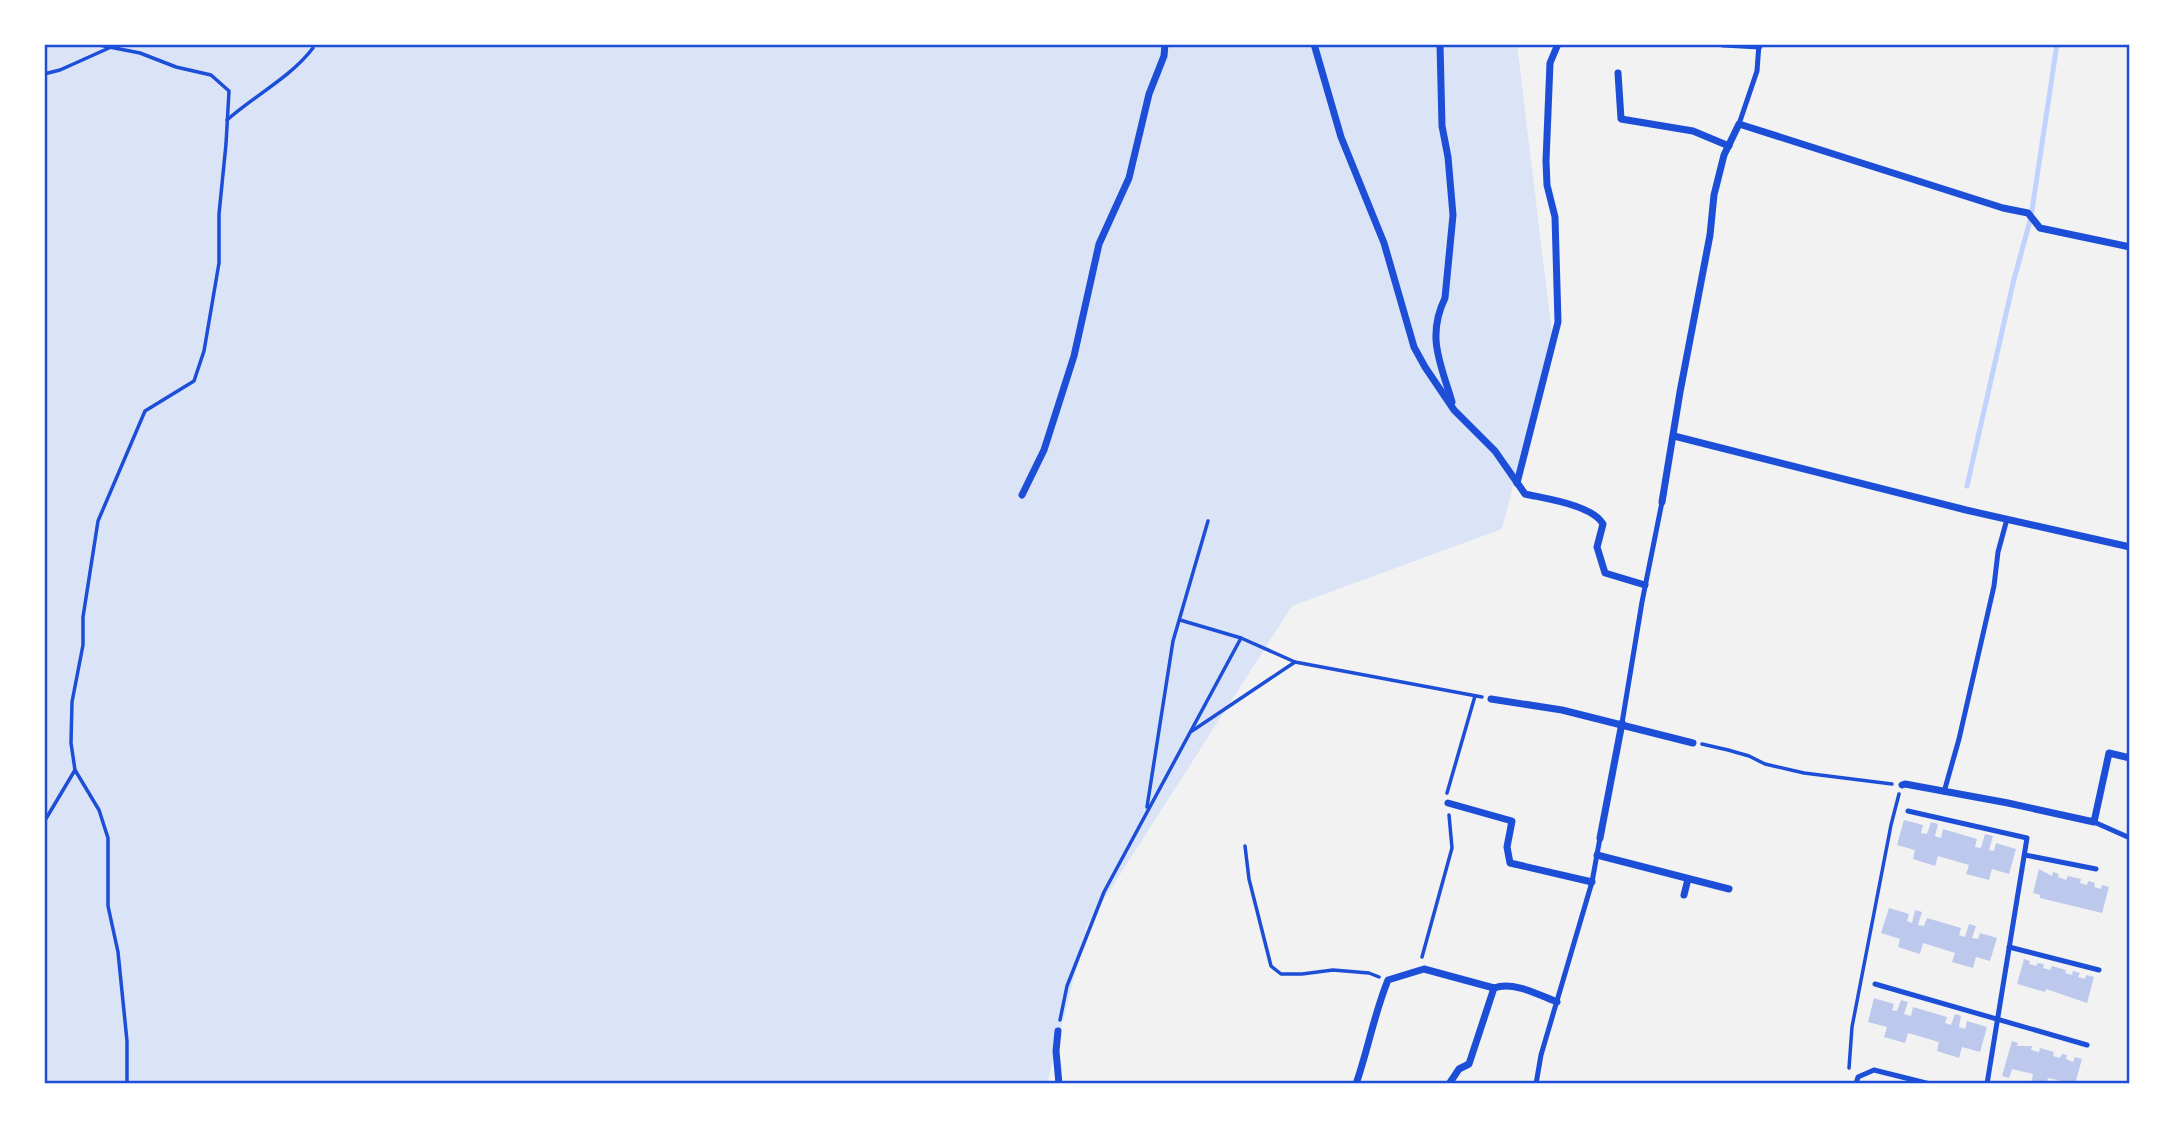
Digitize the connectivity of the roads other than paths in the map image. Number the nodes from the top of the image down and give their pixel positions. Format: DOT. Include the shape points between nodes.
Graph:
graph roads {
  1 [pos="1165,44"];
  2 [pos="1316,44"];
  3 [pos="1440,44"];
  4 [pos="1558,44"];
  5 [pos="1723,44"];
  6 [pos="1759,45"];
  7 [pos="1618,73"];
  8 [pos="1739,124"];
  9 [pos="1728,146"];
  10 [pos="2130,247"];
  11 [pos="1454,410"];
  12 [pos="1674,436"];
  13 [pos="1517,483"];
  14 [pos="1022,495"];
  15 [pos="1662,502"];
  16 [pos="2007,519"];
  17 [pos="2130,547"];
  18 [pos="1645,585"];
  19 [pos="1491,699"];
  20 [pos="1622,723"];
  21 [pos="1693,743"];
  22 [pos="2130,758"];
  23 [pos="1902,785"];
  24 [pos="1943,792"];
  25 [pos="1448,803"];
  26 [pos="1908,811"];
  27 [pos="2094,822"];
  28 [pos="1600,838"];
  29 [pos="2130,838"];
  30 [pos="1597,855"];
  31 [pos="2025,855"];
  32 [pos="2096,869"];
  33 [pos="1688,878"];
  34 [pos="1591,882"];
  35 [pos="1728,889"];
  36 [pos="1684,895"];
  37 [pos="2010,947"];
  38 [pos="2099,970"];
  39 [pos="1875,984"];
  40 [pos="1494,988"];
  41 [pos="1557,1002"];
  42 [pos="1998,1018"];
  43 [pos="1058,1031"];
  44 [pos="2087,1045"];
  45 [pos="1059,1084"];
  46 [pos="1356,1084"];
  47 [pos="1449,1084"];
  48 [pos="1536,1084"];
  49 [pos="1856,1084"];
  50 [pos="1930,1084"];
  51 [pos="1987,1084"];
  1 -- 14 [label="street" via="1129,178 1099,244 1070,369 1044,450"];
  2 -- 11 [label="street" via="1341,137 1384,243 1415,347"];
  3 -- 11 [label="street" via="1442,126 1453,215 1445,298 1434,338"];
  4 -- 13 [label="street" via="1550,63 1546,161 1555,217 1558,322"];
  5 -- 6 [label="street"];
  6 -- 8 [label="lane" via="1757,71"];
  7 -- 9 [label="street" via="1621,119 1693,131"];
  8 -- 9 [label="street"];
  8 -- 10 [label="street" via="2028,213 2040,228"];
  9 -- 12 [label="street" via="1714,195"];
  11 -- 13 [label="street" via="1495,450"];
  12 -- 15 [label="street"];
  12 -- 16 [label="street"];
  13 -- 18 [label="street" via="1525,494 1598,516 1603,524 1597,547 1605,573"];
  15 -- 18 [label="lane"];
  16 -- 17 [label="street"];
  16 -- 24 [label="lane"];
  18 -- 20 [label="lane"];
  19 -- 20 [label="street"];
  20 -- 21 [label="street"];
  20 -- 28 [label="street"];
  22 -- 27 [label="street" via="2109,753"];
  23 -- 24 [label="street"];
  24 -- 27 [label="street"];
  25 -- 34 [label="street" via="1512,821 1507,847 1510,863"];
  26 -- 31 [label="lane" via="2027,838"];
  27 -- 29 [label="lane"];
  28 -- 30 [label="lane"];
  30 -- 33 [label="street"];
  30 -- 34 [label="lane"];
  31 -- 32 [label="lane"];
  31 -- 37 [label="lane"];
  33 -- 35 [label="street"];
  33 -- 36 [label="street"];
  34 -- 41 [label="lane"];
  37 -- 38 [label="lane"];
  37 -- 42 [label="lane"];
  39 -- 42 [label="lane"];
  40 -- 41 [label="street" via="1518,988"];
  40 -- 46 [label="street" via="1424,969 1388,980"];
  40 -- 47 [label="street" via="1469,1065 1459,1069"];
  41 -- 48 [label="lane"];
  42 -- 44 [label="lane"];
  42 -- 51 [label="lane"];
  43 -- 45 [label="street"];
  49 -- 50 [label="lane" via="1858,1077 1874,1070"];
}
